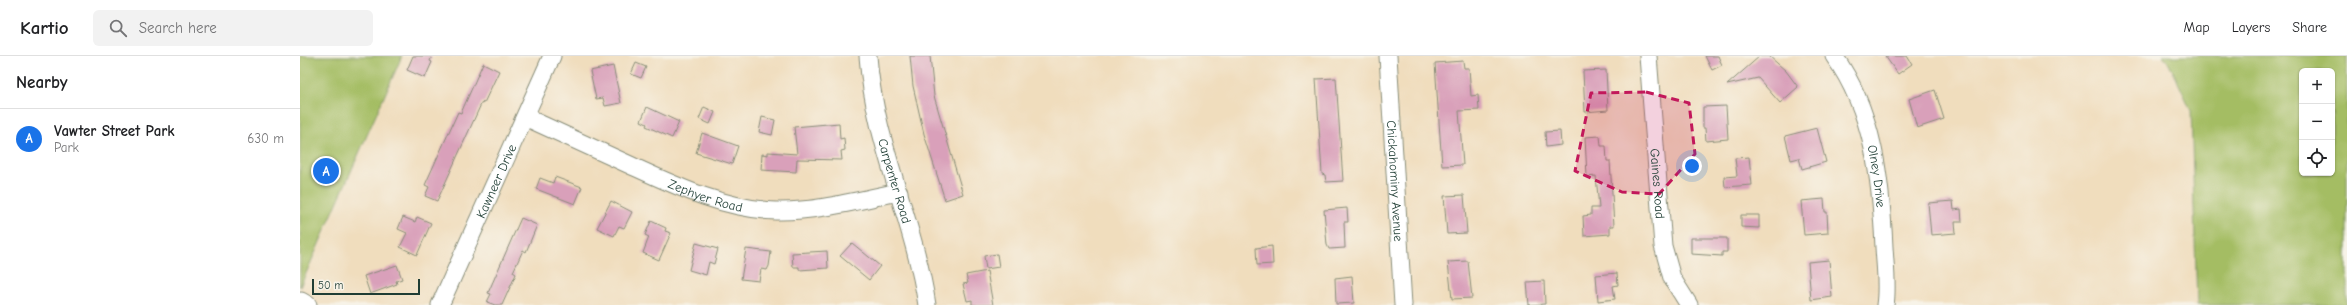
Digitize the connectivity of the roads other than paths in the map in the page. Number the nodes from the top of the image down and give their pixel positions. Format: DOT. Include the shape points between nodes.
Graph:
graph roads {
  1 [pos="552,56"];
  2 [pos="868,56"];
  3 [pos="1388,56"];
  4 [pos="1648,56"];
  5 [pos="1834,56"];
  6 [pos="525,117"];
  7 [pos="899,192"];
  8 [pos="440,305"];
  9 [pos="927,305"];
  10 [pos="1403,305"];
  11 [pos="1689,305"];
  12 [pos="1885,305"];
  1 -- 6 [label="street, Kawneer Drive"];
  2 -- 7 [label="street, Carpenter Road" via="882,138"];
  3 -- 10 [label="street, Chickahominy Avenue"];
  4 -- 11 [label="street, Gaines Road" via="1663,246 1672,278"];
  5 -- 12 [label="street, Olney Drive" via="1853,85 1873,144 1883,228"];
  6 -- 7 [label="street, Zephyer Road" via="675,185 740,206 775,211 792,210 846,203"];
  6 -- 8 [label="street, Kawneer Drive"];
  7 -- 9 [label="street, Carpenter Road"];
}
